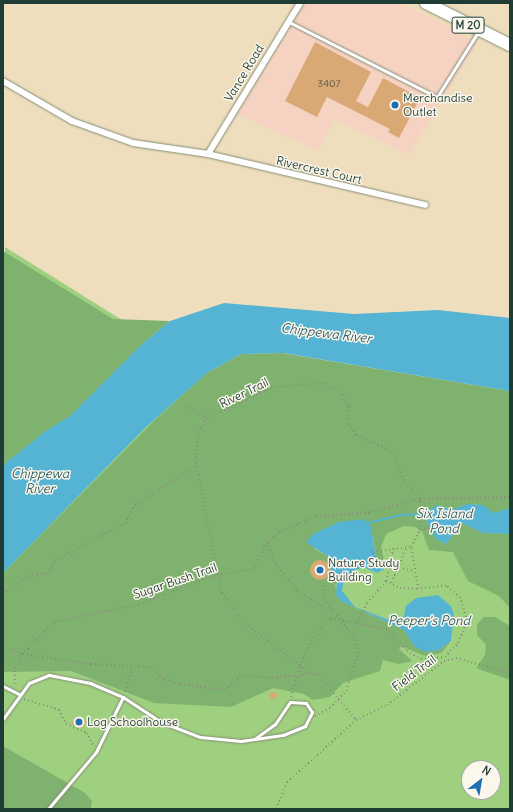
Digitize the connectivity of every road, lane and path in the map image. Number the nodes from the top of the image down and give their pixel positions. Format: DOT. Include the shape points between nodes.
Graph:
graph roads {
  1 [pos="300,3"];
  2 [pos="426,3"];
  3 [pos="289,22"];
  4 [pos="479,30"];
  5 [pos="510,45"];
  6 [pos="3,81"];
  7 [pos="208,154"];
  8 [pos="425,205"];
  9 [pos="187,405"];
  10 [pos="206,419"];
  11 [pos="196,463"];
  12 [pos="510,498"];
  13 [pos="420,499"];
  14 [pos="436,523"];
  15 [pos="438,526"];
  16 [pos="439,529"];
  17 [pos="420,530"];
  18 [pos="268,542"];
  19 [pos="407,546"];
  20 [pos="411,547"];
  21 [pos="372,549"];
  22 [pos="393,550"];
  23 [pos="373,552"];
  24 [pos="375,556"];
  25 [pos="398,567"];
  26 [pos="415,571"];
  27 [pos="218,575"];
  28 [pos="386,581"];
  29 [pos="322,582"];
  30 [pos="390,583"];
  31 [pos="418,589"];
  32 [pos="3,594"];
  33 [pos="334,614"];
  34 [pos="338,617"];
  35 [pos="357,622"];
  36 [pos="3,646"];
  37 [pos="23,654"];
  38 [pos="445,657"];
  39 [pos="447,660"];
  40 [pos="133,666"];
  41 [pos="300,666"];
  42 [pos="310,673"];
  43 [pos="510,674"];
  44 [pos="298,676"];
  45 [pos="3,686"];
  46 [pos="19,694"];
  47 [pos="123,697"];
  48 [pos="339,700"];
  49 [pos="290,702"];
  50 [pos="311,716"];
  51 [pos="3,719"];
  52 [pos="356,720"];
  53 [pos="256,738"];
  54 [pos="96,752"];
  55 [pos="48,809"];
  56 [pos="276,809"];
  1 -- 3 [label="street, Vance Road"];
  2 -- 4 [label="highway, M 20"];
  3 -- 4 [label="lane" via="437,97"];
  3 -- 7 [label="street, Vance Road"];
  4 -- 5 [label="highway, M 20"];
  6 -- 7 [label="street, Rivercrest Court" via="66,118 104,134 133,143"];
  7 -- 8 [label="street, Rivercrest Court"];
  9 -- 10 [label="path"];
  10 -- 11 [label="path" via="198,432"];
  10 -- 13 [label="path, River Trail" via="273,387 324,383 342,394 348,407 349,424 356,435 387,449 396,457 403,480"];
  11 -- 27 [label="path"];
  11 -- 32 [label="path" via="135,505 125,522 54,561 48,573 28,576"];
  12 -- 13 [label="path"];
  13 -- 17 [label="path"];
  13 -- 18 [label="path, Sugar Bush Trail" via="369,513 316,517 280,532"];
  14 -- 15 [label="path"];
  15 -- 16 [label="path"];
  15 -- 17 [label="path"];
  17 -- 20 [label="path"];
  18 -- 27 [label="path, Sugar Bush Trail" via="254,569"];
  18 -- 33 [label="path" via="276,564 297,592"];
  19 -- 20 [label="path"];
  19 -- 22 [label="path"];
  19 -- 25 [label="path"];
  20 -- 26 [label="path"];
  21 -- 23 [label="path"];
  22 -- 23 [label="path"];
  22 -- 28 [label="path"];
  23 -- 24 [label="path"];
  25 -- 26 [label="path"];
  25 -- 30 [label="path"];
  26 -- 31 [label="path"];
  27 -- 37 [label="path, Sugar Bush Trail" via="138,604 54,623"];
  27 -- 41 [label="path" via="222,593 245,624"];
  28 -- 30 [label="path"];
  28 -- 35 [label="path" via="367,603"];
  29 -- 33 [label="path" via="323,596"];
  30 -- 31 [label="path"];
  31 -- 38 [label="path" via="446,586 460,598 466,627"];
  33 -- 34 [label="path"];
  34 -- 35 [label="path"];
  34 -- 41 [label="path" via="318,630"];
  34 -- 48 [label="path" via="354,638 358,653 351,681"];
  35 -- 38 [label="path" via="386,629 407,652 421,659"];
  36 -- 37 [label="path"];
  37 -- 40 [label="path" via="91,664"];
  37 -- 46 [label="path" via="13,676"];
  38 -- 39 [label="path"];
  39 -- 43 [label="path, Field Trail" via="456,658"];
  39 -- 52 [label="path, Field Trail" via="387,705"];
  40 -- 44 [label="path" via="151,667 164,679 180,684 225,690 241,675"];
  40 -- 47 [label="path"];
  41 -- 42 [label="path"];
  41 -- 44 [label="path"];
  42 -- 44 [label="path"];
  42 -- 48 [label="path" via="318,675"];
  44 -- 49 [label="path"];
  45 -- 46 [label="lane"];
  46 -- 47 [label="lane" via="29,683 49,675 72,677"];
  46 -- 51 [label="lane"];
  46 -- 54 [label="path" via="27,701 59,710 66,724 88,733"];
  47 -- 53 [label="lane" via="161,722 193,735 220,740"];
  47 -- 54 [label="lane"];
  48 -- 50 [label="path"];
  48 -- 52 [label="path"];
  49 -- 50 [label="lane" via="306,703"];
  49 -- 53 [label="lane" via="275,724"];
  50 -- 53 [label="lane" via="297,731"];
  52 -- 56 [label="path, Field Trail" via="287,782"];
  54 -- 55 [label="lane"];
}
